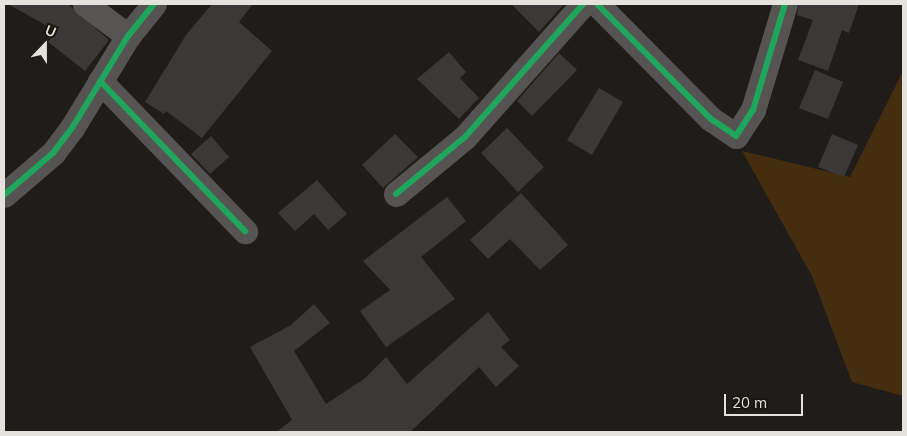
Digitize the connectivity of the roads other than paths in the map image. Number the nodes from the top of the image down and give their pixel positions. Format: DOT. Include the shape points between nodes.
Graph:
graph roads {
  1 [pos="85,4"];
  2 [pos="154,4"];
  3 [pos="583,4"];
  4 [pos="596,4"];
  5 [pos="785,4"];
  6 [pos="128,36"];
  7 [pos="100,81"];
  8 [pos="396,194"];
  9 [pos="4,195"];
  10 [pos="244,231"];
  1 -- 6 [label="street"];
  2 -- 6 [label="street"];
  3 -- 8 [label="street" via="465,137"];
  4 -- 5 [label="street" via="711,119 736,136 753,110"];
  6 -- 7 [label="street"];
  7 -- 9 [label="street" via="53,153"];
  7 -- 10 [label="street"];
}
